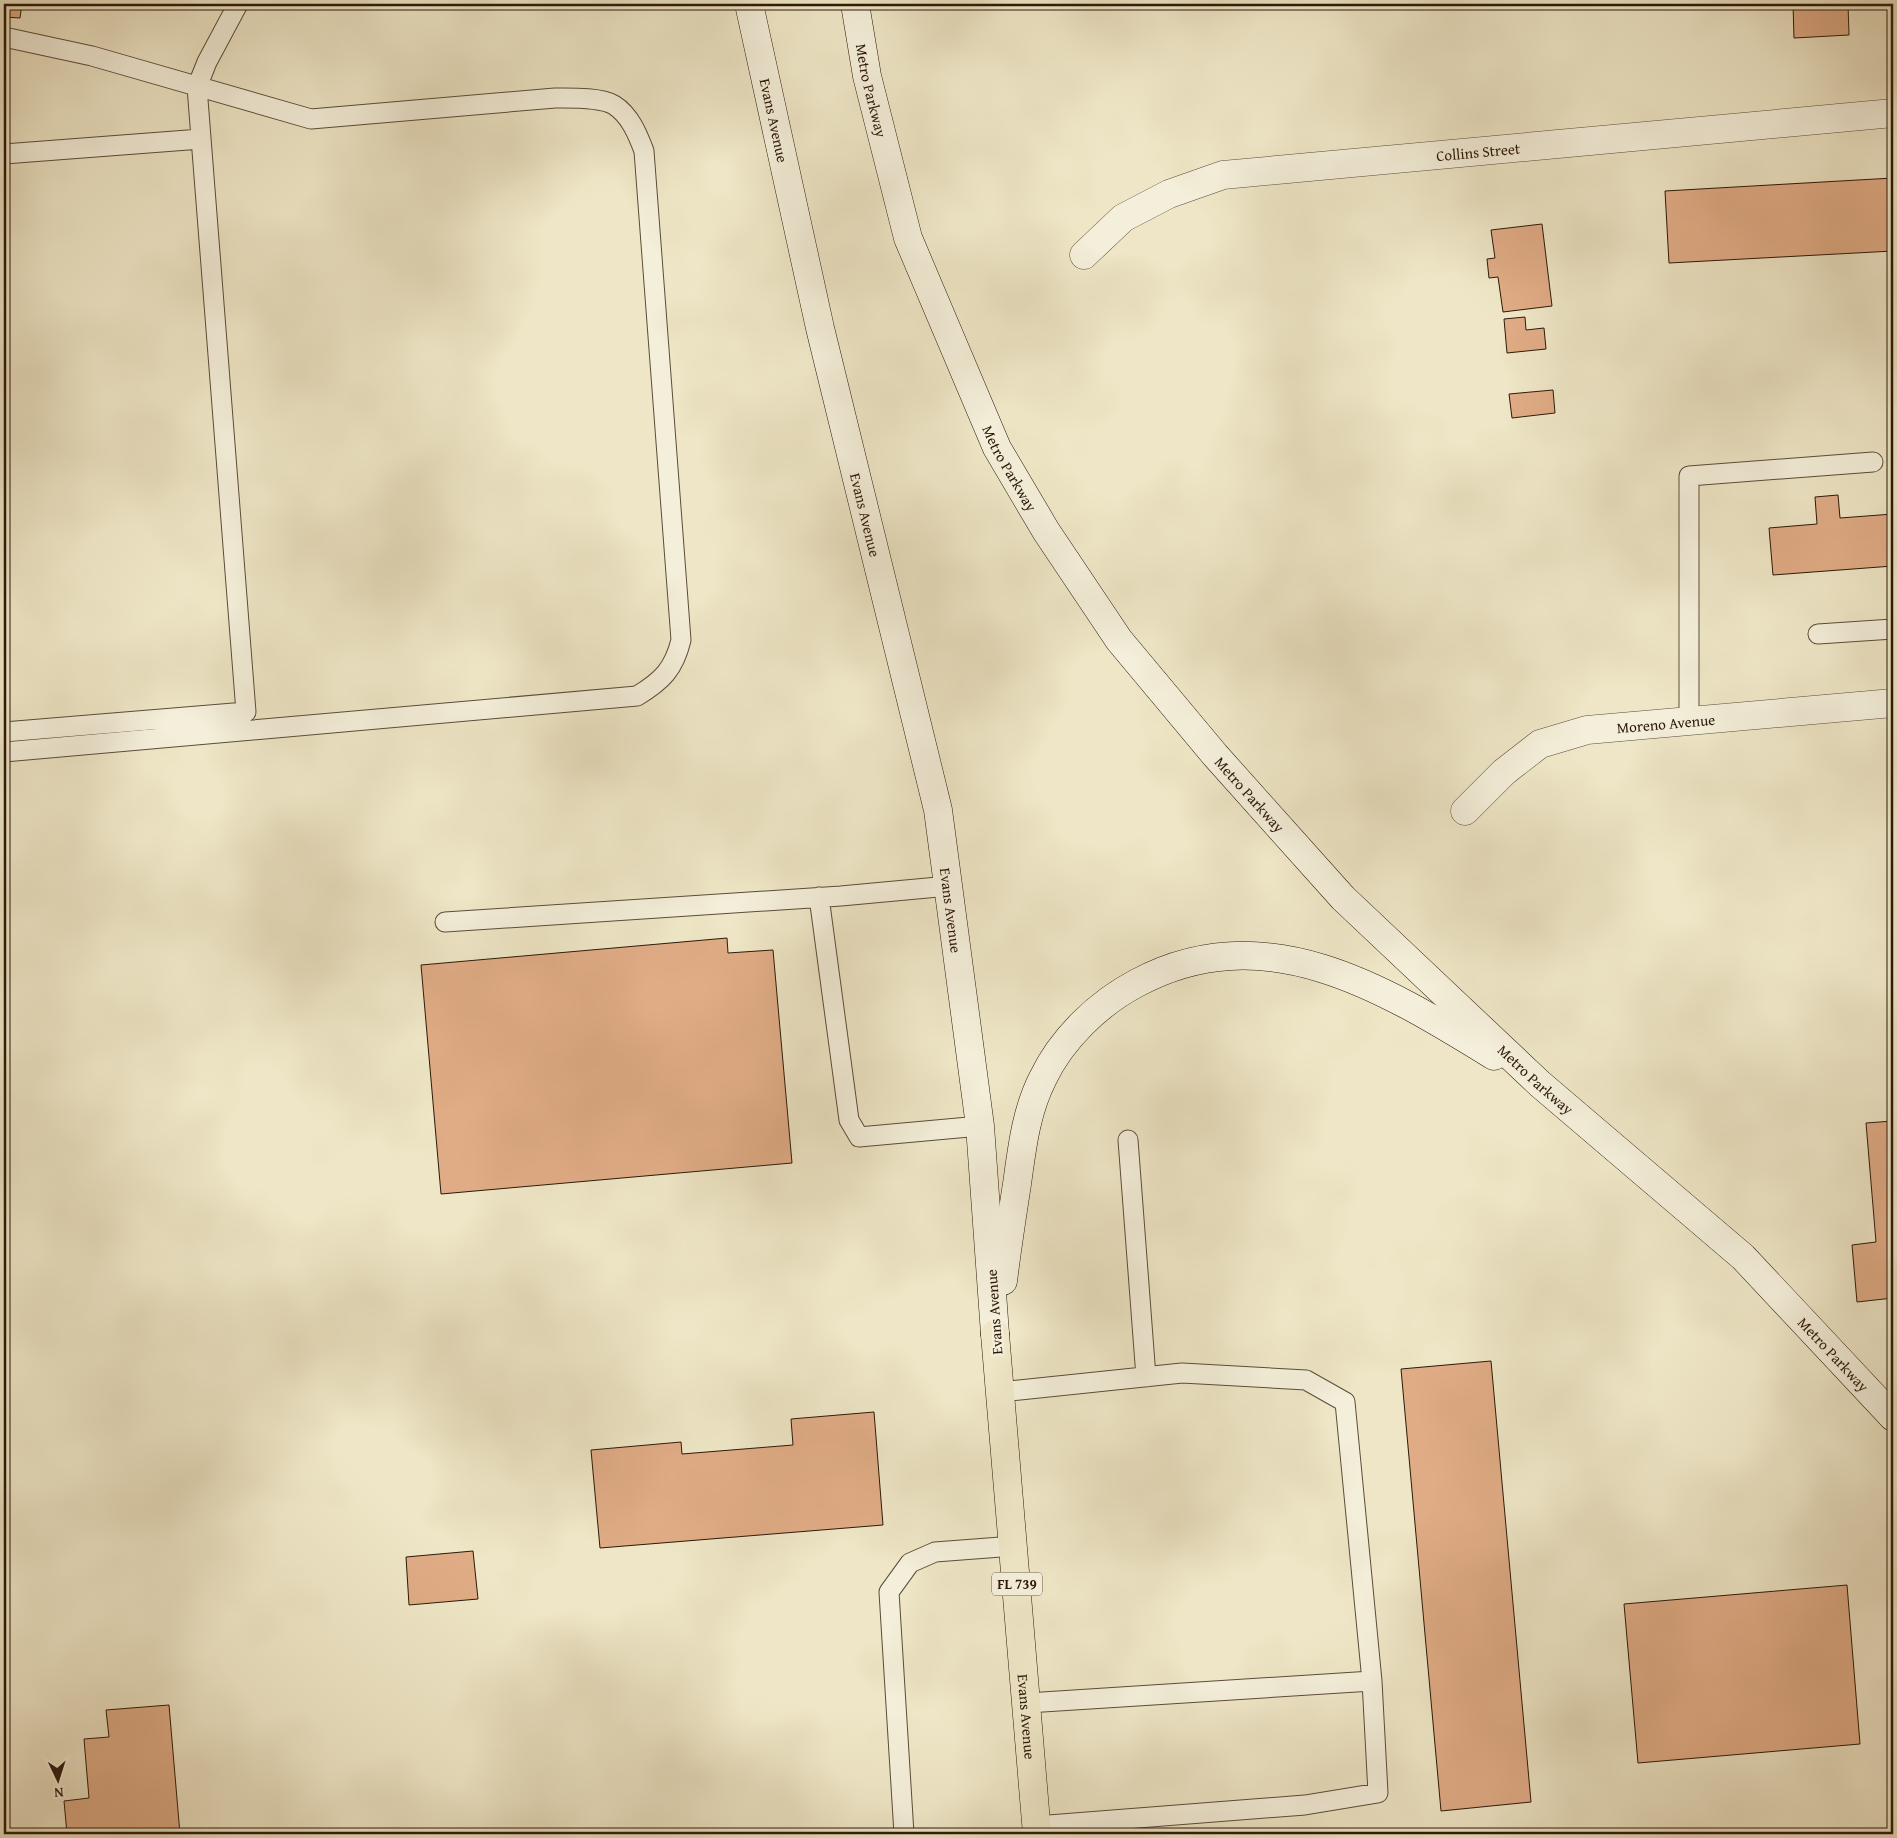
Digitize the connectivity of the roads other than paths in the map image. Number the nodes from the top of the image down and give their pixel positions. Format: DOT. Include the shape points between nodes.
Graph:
graph roads {
  1 [pos="238,4"];
  2 [pos="750,4"];
  3 [pos="855,4"];
  4 [pos="4,37"];
  5 [pos="197,87"];
  6 [pos="1893,113"];
  7 [pos="201,140"];
  8 [pos="4,154"];
  9 [pos="1084,255"];
  10 [pos="1873,462"];
  11 [pos="1893,629"];
  12 [pos="1818,634"];
  13 [pos="1893,703"];
  14 [pos="1689,720"];
  15 [pos="4,732"];
  16 [pos="4,752"];
  17 [pos="1466,811"];
  18 [pos="949,886"];
  19 [pos="819,897"];
  20 [pos="445,922"];
  21 [pos="1540,1084"];
  22 [pos="980,1126"];
  23 [pos="1128,1140"];
  24 [pos="995,1334"];
  25 [pos="1146,1377"];
  26 [pos="1000,1392"];
  27 [pos="1893,1417"];
  28 [pos="1014,1546"];
  29 [pos="1372,1680"];
  30 [pos="1027,1703"];
  31 [pos="1037,1830"];
  32 [pos="904,1834"];
  1 -- 5 [label="lane"];
  2 -- 18 [label="main road, Evans Avenue / FL 739" via="820,328 938,810"];
  3 -- 21 [label="main road, Metro Parkway" via="867,76 908,238 997,448 1046,531 1119,640 1215,755 1343,898"];
  4 -- 5 [label="lane" via="92,56"];
  5 -- 7 [label="lane"];
  5 -- 16 [label="lane" via="311,119 555,98 585,99 614,105 636,129 644,151 681,632 677,658 660,682 638,696"];
  6 -- 9 [label="main road, Collins Street" via="1223,176 1169,194 1123,218"];
  7 -- 8 [label="lane"];
  7 -- 15 [label="lane" via="246,712"];
  10 -- 14 [label="lane" via="1689,476"];
  11 -- 12 [label="lane"];
  13 -- 14 [label="main road, Moreno Avenue"];
  14 -- 17 [label="main road, Moreno Avenue" via="1587,730 1540,744 1504,772"];
  18 -- 19 [label="lane"];
  18 -- 22 [label="main road, Evans Avenue / FL 739"];
  19 -- 20 [label="lane"];
  19 -- 22 [label="lane" via="849,1120 859,1137"];
  21 -- 24 [label="main road" via="1415,1007 1320,967 1278,957 1233,954 1194,960 1156,972 1119,992 1089,1016 1063,1046 1043,1077 1030,1108 1022,1145"];
  21 -- 27 [label="main road, Metro Parkway" via="1743,1257"];
  22 -- 24 [label="main road, Evans Avenue / FL 739"];
  23 -- 25 [label="lane"];
  24 -- 26 [label="main road, Evans Avenue / FL 739"];
  25 -- 26 [label="lane"];
  25 -- 29 [label="lane" via="1182,1373 1306,1380 1345,1402"];
  26 -- 28 [label="main road, Evans Avenue / FL 739"];
  28 -- 30 [label="main road, Evans Avenue / FL 739"];
  28 -- 32 [label="lane" via="935,1552 910,1563 889,1592"];
  29 -- 30 [label="lane"];
  29 -- 31 [label="lane" via="1378,1793 1305,1806"];
  30 -- 31 [label="main road, Evans Avenue / FL 739"];
}
